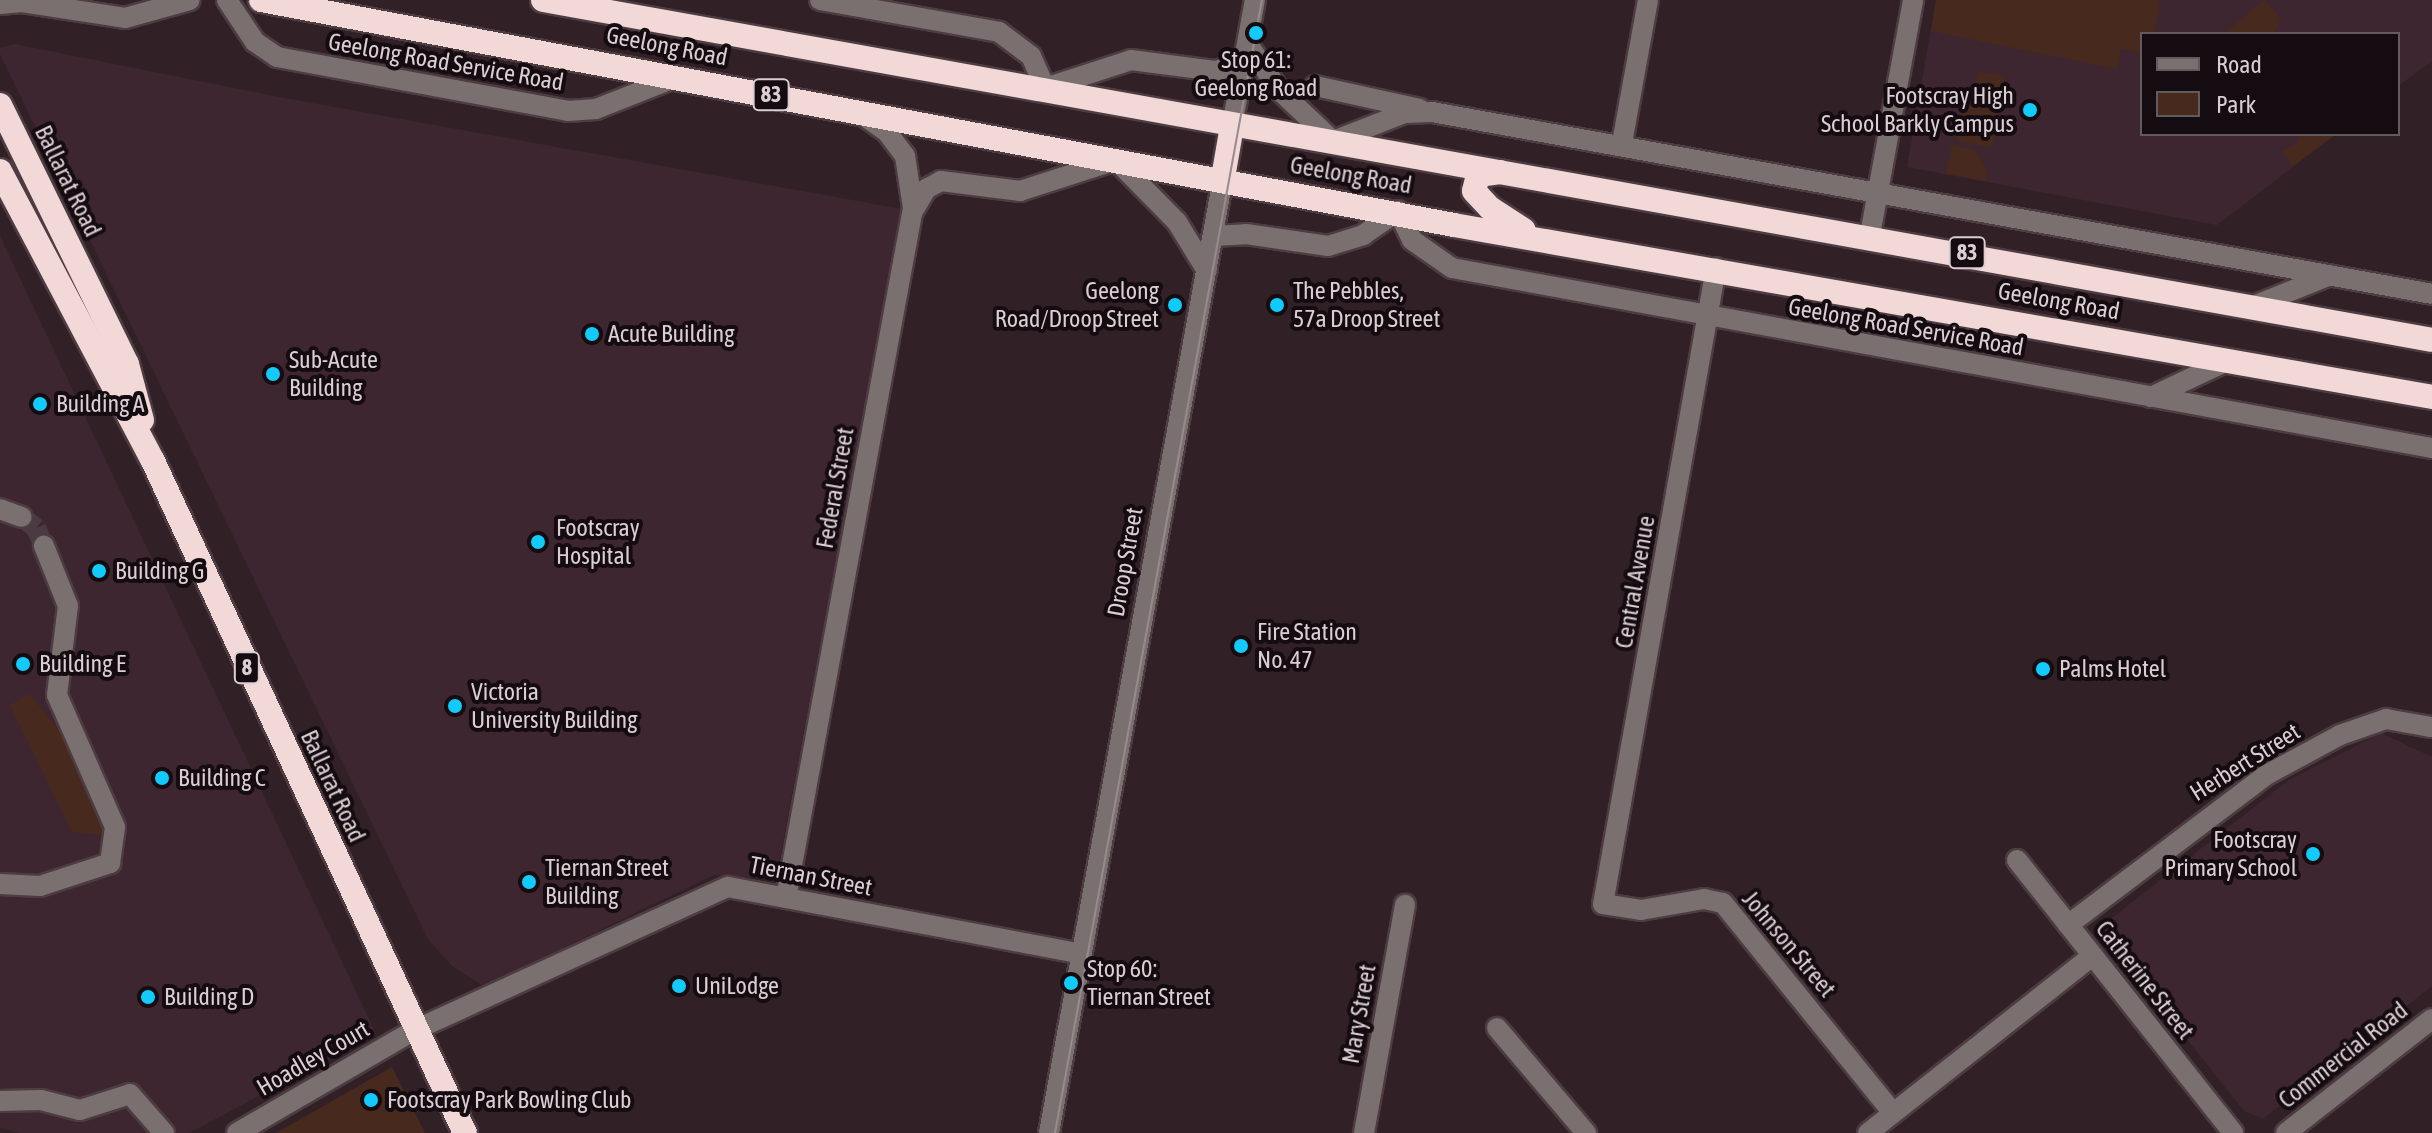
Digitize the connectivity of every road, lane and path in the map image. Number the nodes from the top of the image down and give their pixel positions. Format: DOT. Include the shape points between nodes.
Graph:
graph roads {
  1 [pos="190,0"];
  2 [pos="227,0"];
  3 [pos="261,0"];
  4 [pos="543,0"];
  5 [pos="820,0"];
  6 [pos="1255,0"];
  7 [pos="1648,0"];
  8 [pos="1913,0"];
  9 [pos="0,4"];
  10 [pos="1246,53"];
  11 [pos="677,77"];
  12 [pos="1315,86"];
  13 [pos="1045,88"];
  14 [pos="0,105"];
  15 [pos="855,111"];
  16 [pos="1432,112"];
  17 [pos="1232,126"];
  18 [pos="1333,141"];
  19 [pos="1622,143"];
  20 [pos="1116,160"];
  21 [pos="0,171"];
  22 [pos="1501,172"];
  23 [pos="1223,178"];
  24 [pos="1878,194"];
  25 [pos="1398,211"];
  26 [pos="912,215"];
  27 [pos="1870,235"];
  28 [pos="1213,236"];
  29 [pos="1537,237"];
  30 [pos="1716,268"];
  31 [pos="1207,271"];
  32 [pos="2328,276"];
  33 [pos="2432,294"];
  34 [pos="2251,307"];
  35 [pos="1708,318"];
  36 [pos="2432,340"];
  37 [pos="2229,360"];
  38 [pos="2151,397"];
  39 [pos="2432,397"];
  40 [pos="2432,448"];
  41 [pos="153,461"];
  42 [pos="0,509"];
  43 [pos="22,517"];
  44 [pos="44,546"];
  45 [pos="2431,727"];
  46 [pos="2017,860"];
  47 [pos="0,884"];
  48 [pos="786,898"];
  49 [pos="1603,904"];
  50 [pos="1405,905"];
  51 [pos="2068,925"];
  52 [pos="1081,954"];
  53 [pos="2092,956"];
  54 [pos="2432,1019"];
  55 [pos="1497,1028"];
  56 [pos="415,1030"];
  57 [pos="0,1101"];
  58 [pos="1893,1113"];
  59 [pos="164,1133"];
  60 [pos="237,1133"];
  61 [pos="465,1133"];
  62 [pos="1049,1133"];
  63 [pos="1364,1133"];
  64 [pos="1586,1133"];
  65 [pos="1868,1133"];
  66 [pos="2233,1133"];
  67 [pos="2286,1133"];
  1 -- 9 [label="street" via="125,18 22,2"];
  2 -- 11 [label="street, Geelong Road Service Road" via="255,42 277,57 568,111 596,109"];
  3 -- 11 [label="highway, Geelong Road / 83"];
  4 -- 13 [label="highway, Geelong Road / 83"];
  5 -- 13 [label="street" via="999,32 1031,56"];
  6 -- 10 [label="street, Droop Street"];
  7 -- 19 [label="street"];
  8 -- 24 [label="street"];
  10 -- 13 [label="street" via="1216,71 1131,60"];
  10 -- 17 [label="street, Droop Street"];
  10 -- 18 [label="street"];
  11 -- 15 [label="highway, Geelong Road / 83"];
  12 -- 16 [label="street"];
  13 -- 17 [label="highway, Geelong Road / 83"];
  14 -- 41 [label="highway, Ballarat Road / 8" via="127,364"];
  15 -- 20 [label="highway, Geelong Road / 83"];
  15 -- 26 [label="street, Federal Street" via="887,132 905,156"];
  16 -- 18 [label="street" via="1405,113"];
  16 -- 19 [label="street"];
  17 -- 18 [label="highway, Geelong Road / 83"];
  17 -- 23 [label="highway, Droop Street"];
  18 -- 22 [label="highway, Geelong Road / 83"];
  19 -- 24 [label="street"];
  20 -- 23 [label="highway, Geelong Road / 83"];
  20 -- 26 [label="street" via="1020,191 941,181 926,189"];
  20 -- 31 [label="street" via="1177,222"];
  21 -- 41 [label="highway, Ballarat Road / 8"];
  22 -- 27 [label="highway, Geelong Road / 83"];
  22 -- 29 [label="highway" via="1478,175 1474,191 1490,208"];
  23 -- 25 [label="highway, Geelong Road / 83"];
  23 -- 28 [label="street, Droop Street"];
  24 -- 27 [label="street"];
  24 -- 32 [label="street"];
  25 -- 28 [label="street" via="1363,235 1328,246 1246,234"];
  25 -- 29 [label="highway, Geelong Road / 83"];
  25 -- 35 [label="street, Geelong Road Service Road" via="1412,240 1446,267"];
  26 -- 48 [label="street, Federal Street"];
  27 -- 34 [label="highway, Geelong Road / 83"];
  28 -- 31 [label="street, Droop Street"];
  29 -- 30 [label="highway, Geelong Road / 83"];
  30 -- 35 [label="street, Central Avenue"];
  30 -- 37 [label="highway, Geelong Road / 83"];
  31 -- 52 [label="street, Droop Street"];
  32 -- 33 [label="street"];
  32 -- 34 [label="street"];
  34 -- 36 [label="highway, Geelong Road / 83"];
  35 -- 38 [label="street, Geelong Road Service Road"];
  35 -- 49 [label="street, Central Avenue"];
  37 -- 38 [label="street"];
  37 -- 39 [label="highway, Geelong Road / 83"];
  38 -- 40 [label="street, Geelong Road Service Road"];
  41 -- 56 [label="highway, Ballarat Road / 8"];
  42 -- 43 [label="street"];
  44 -- 47 [label="street" via="68,606 57,695 115,827 110,863 40,886"];
  45 -- 51 [label="street, Herbert Street" via="2386,719 2340,735 2268,774"];
  46 -- 51 [label="street, Catherine Street"];
  48 -- 52 [label="street, Tiernan Street"];
  48 -- 56 [label="street, Tiernan Street" via="728,887"];
  49 -- 58 [label="street, Johnson Street" via="1641,910 1704,899 1723,903"];
  50 -- 63 [label="street, Mary Street"];
  51 -- 53 [label="street, Catherine Street"];
  52 -- 62 [label="street, Droop Street"];
  53 -- 58 [label="street"];
  53 -- 66 [label="street, Catherine Street"];
  54 -- 67 [label="street, Commercial Road"];
  55 -- 64 [label="street"];
  56 -- 60 [label="street, Hoadley Court"];
  56 -- 61 [label="highway, Ballarat Road / 8"];
  57 -- 59 [label="street" via="41,1100 80,1110 130,1094"];
  58 -- 65 [label="street"];
}
